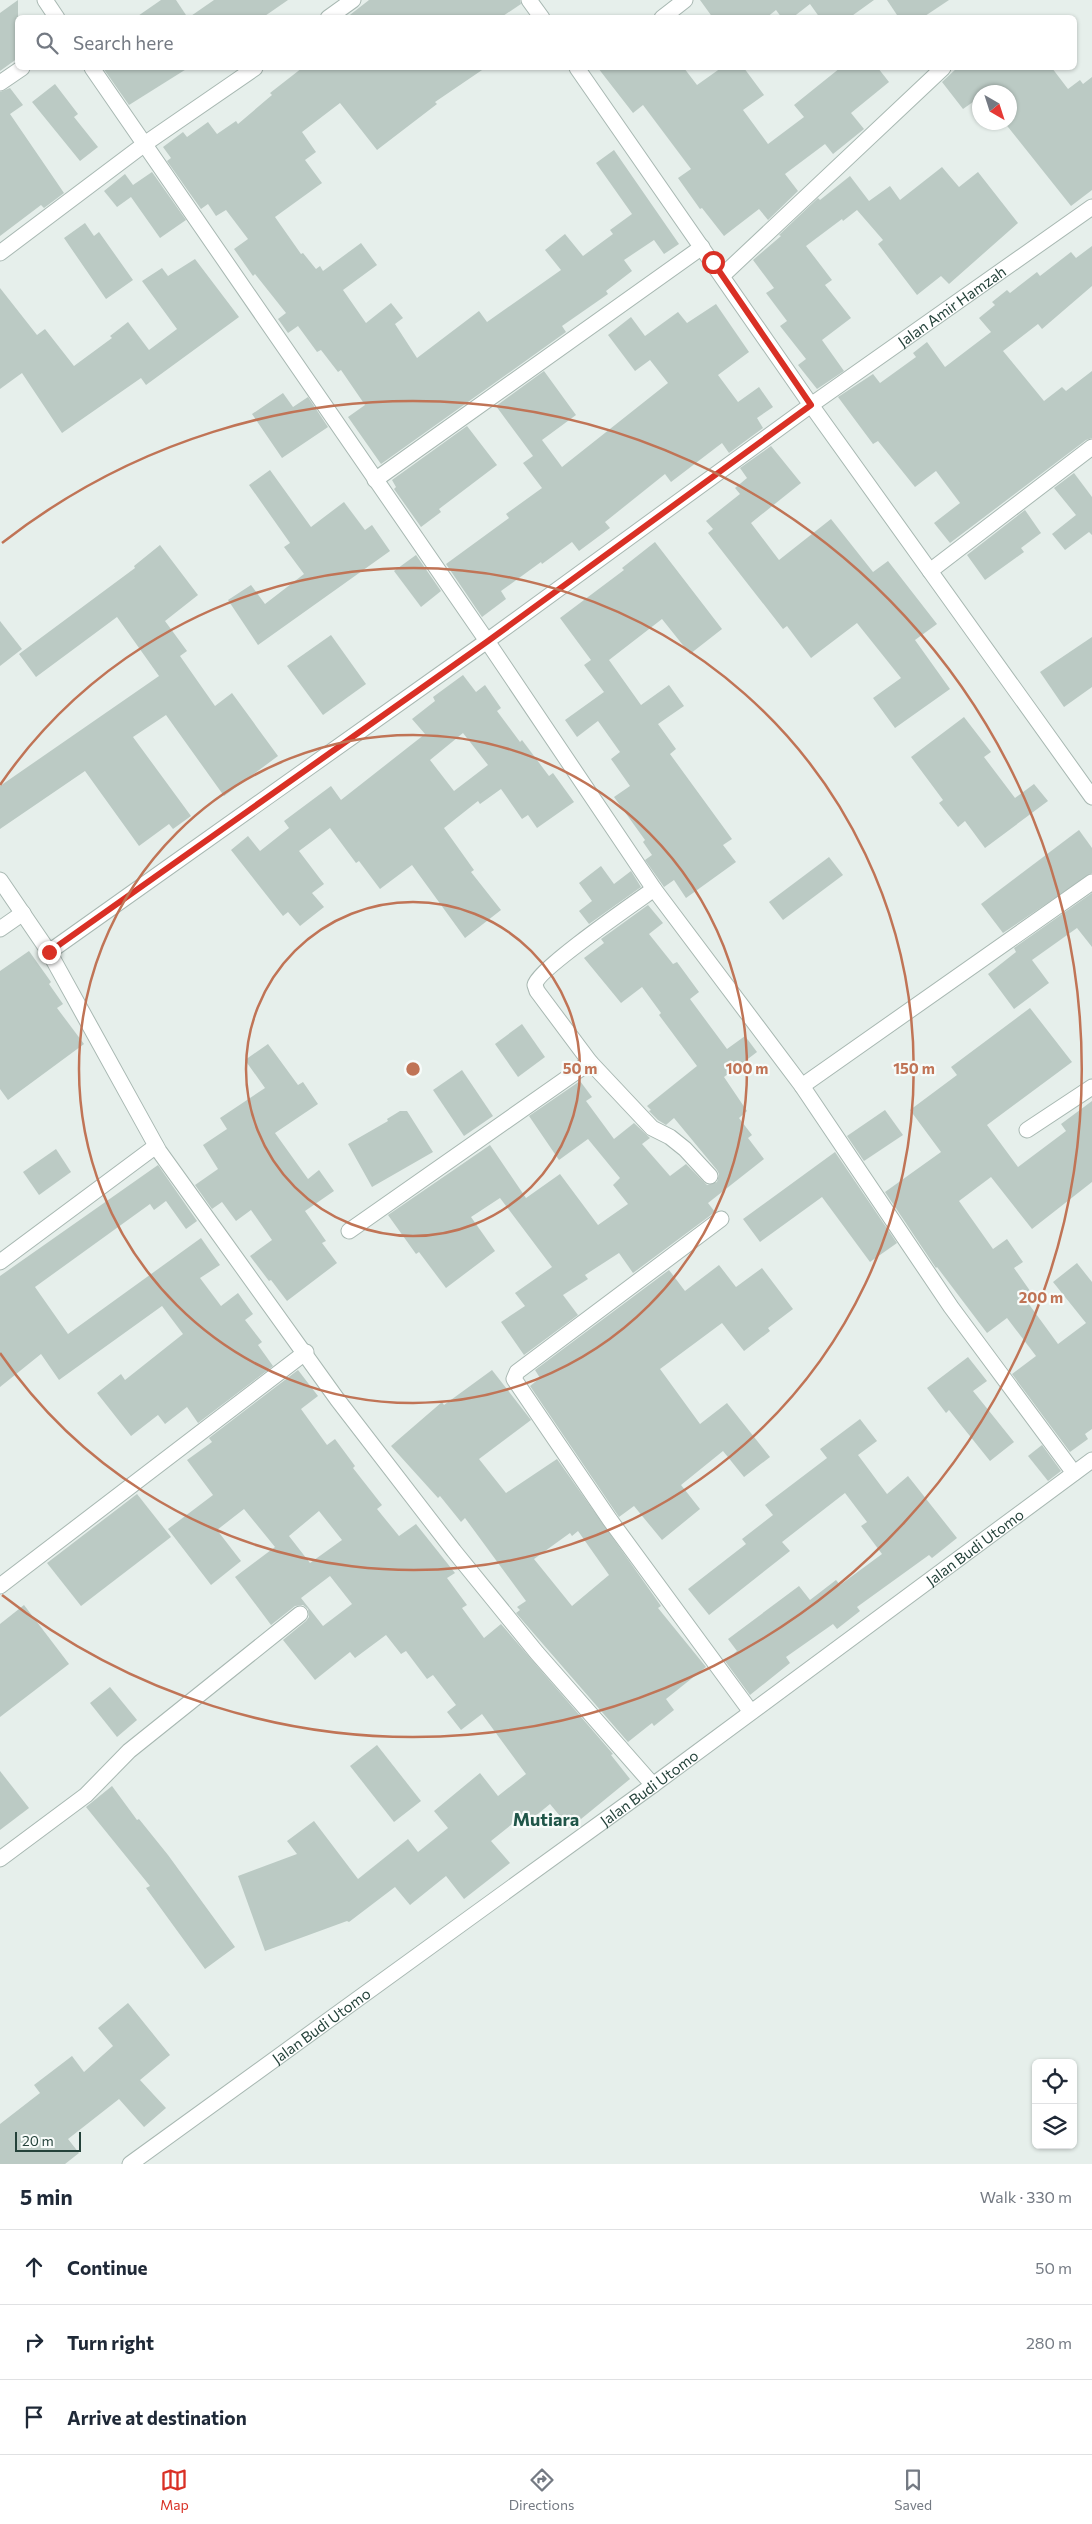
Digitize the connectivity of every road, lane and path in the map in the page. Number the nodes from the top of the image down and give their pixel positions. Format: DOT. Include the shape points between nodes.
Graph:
graph roads {
  1 [pos="45,0"];
  2 [pos="353,0"];
  3 [pos="530,0"];
  4 [pos="685,0"];
  5 [pos="55,15"];
  6 [pos="332,15"];
  7 [pos="540,15"];
  8 [pos="666,15"];
  9 [pos="19,70"];
  10 [pos="93,70"];
  11 [pos="252,70"];
  12 [pos="585,70"];
  13 [pos="941,70"];
  14 [pos="0,83"];
  15 [pos="146,144"];
  16 [pos="1092,207"];
  17 [pos="702,247"];
  18 [pos="0,253"];
  19 [pos="722,276"];
  20 [pos="811,405"];
  21 [pos="1092,447"];
  22 [pos="375,480"];
  23 [pos="930,571"];
  24 [pos="488,641"];
  25 [pos="1092,797"];
  26 [pos="0,880"];
  27 [pos="1092,882"];
  28 [pos="654,889"];
  29 [pos="23,913"];
  30 [pos="0,929"];
  31 [pos="49,952"];
  32 [pos="590,1062"];
  33 [pos="802,1086"];
  34 [pos="1092,1087"];
  35 [pos="1027,1130"];
  36 [pos="156,1146"];
  37 [pos="710,1176"];
  38 [pos="721,1219"];
  39 [pos="349,1231"];
  40 [pos="0,1262"];
  41 [pos="306,1352"];
  42 [pos="1092,1460"];
  43 [pos="1074,1473"];
  44 [pos="0,1586"];
  45 [pos="300,1614"];
  46 [pos="751,1712"];
  47 [pos="653,1785"];
  48 [pos="0,1859"];
  49 [pos="130,2164"];
  1 -- 5 [label="street"];
  2 -- 6 [label="street"];
  3 -- 7 [label="street"];
  4 -- 8 [label="street"];
  9 -- 14 [label="street"];
  10 -- 15 [label="street"];
  11 -- 15 [label="street"];
  12 -- 17 [label="street"];
  13 -- 19 [label="street"];
  15 -- 18 [label="street"];
  15 -- 22 [label="street"];
  16 -- 20 [label="street, Jalan Amir Hamzah"];
  17 -- 19 [label="street"];
  17 -- 22 [label="street"];
  19 -- 20 [label="street"];
  20 -- 23 [label="street"];
  20 -- 24 [label="street, Jalan Amir Hamzah"];
  21 -- 23 [label="street"];
  22 -- 24 [label="street"];
  23 -- 25 [label="street"];
  24 -- 28 [label="street"];
  24 -- 31 [label="street, Jalan Amir Hamzah"];
  26 -- 29 [label="street"];
  27 -- 33 [label="street"];
  28 -- 32 [label="street" via="557,960 536,980 537,991"];
  28 -- 33 [label="street"];
  29 -- 30 [label="street"];
  29 -- 31 [label="street"];
  31 -- 36 [label="street"];
  32 -- 37 [label="street" via="652,1128 685,1149"];
  32 -- 39 [label="street"];
  33 -- 43 [label="street" via="951,1307"];
  34 -- 35 [label="street"];
  36 -- 40 [label="street"];
  36 -- 41 [label="street"];
  38 -- 46 [label="street" via="517,1372 514,1379 610,1520"];
  41 -- 44 [label="street"];
  41 -- 47 [label="street" via="337,1398 454,1551 537,1653"];
  42 -- 43 [label="street, Jalan Budi Utomo"];
  43 -- 46 [label="street, Jalan Budi Utomo"];
  45 -- 48 [label="street" via="129,1751 86,1795"];
  46 -- 47 [label="street, Jalan Budi Utomo"];
  47 -- 49 [label="street, Jalan Budi Utomo"];
}
